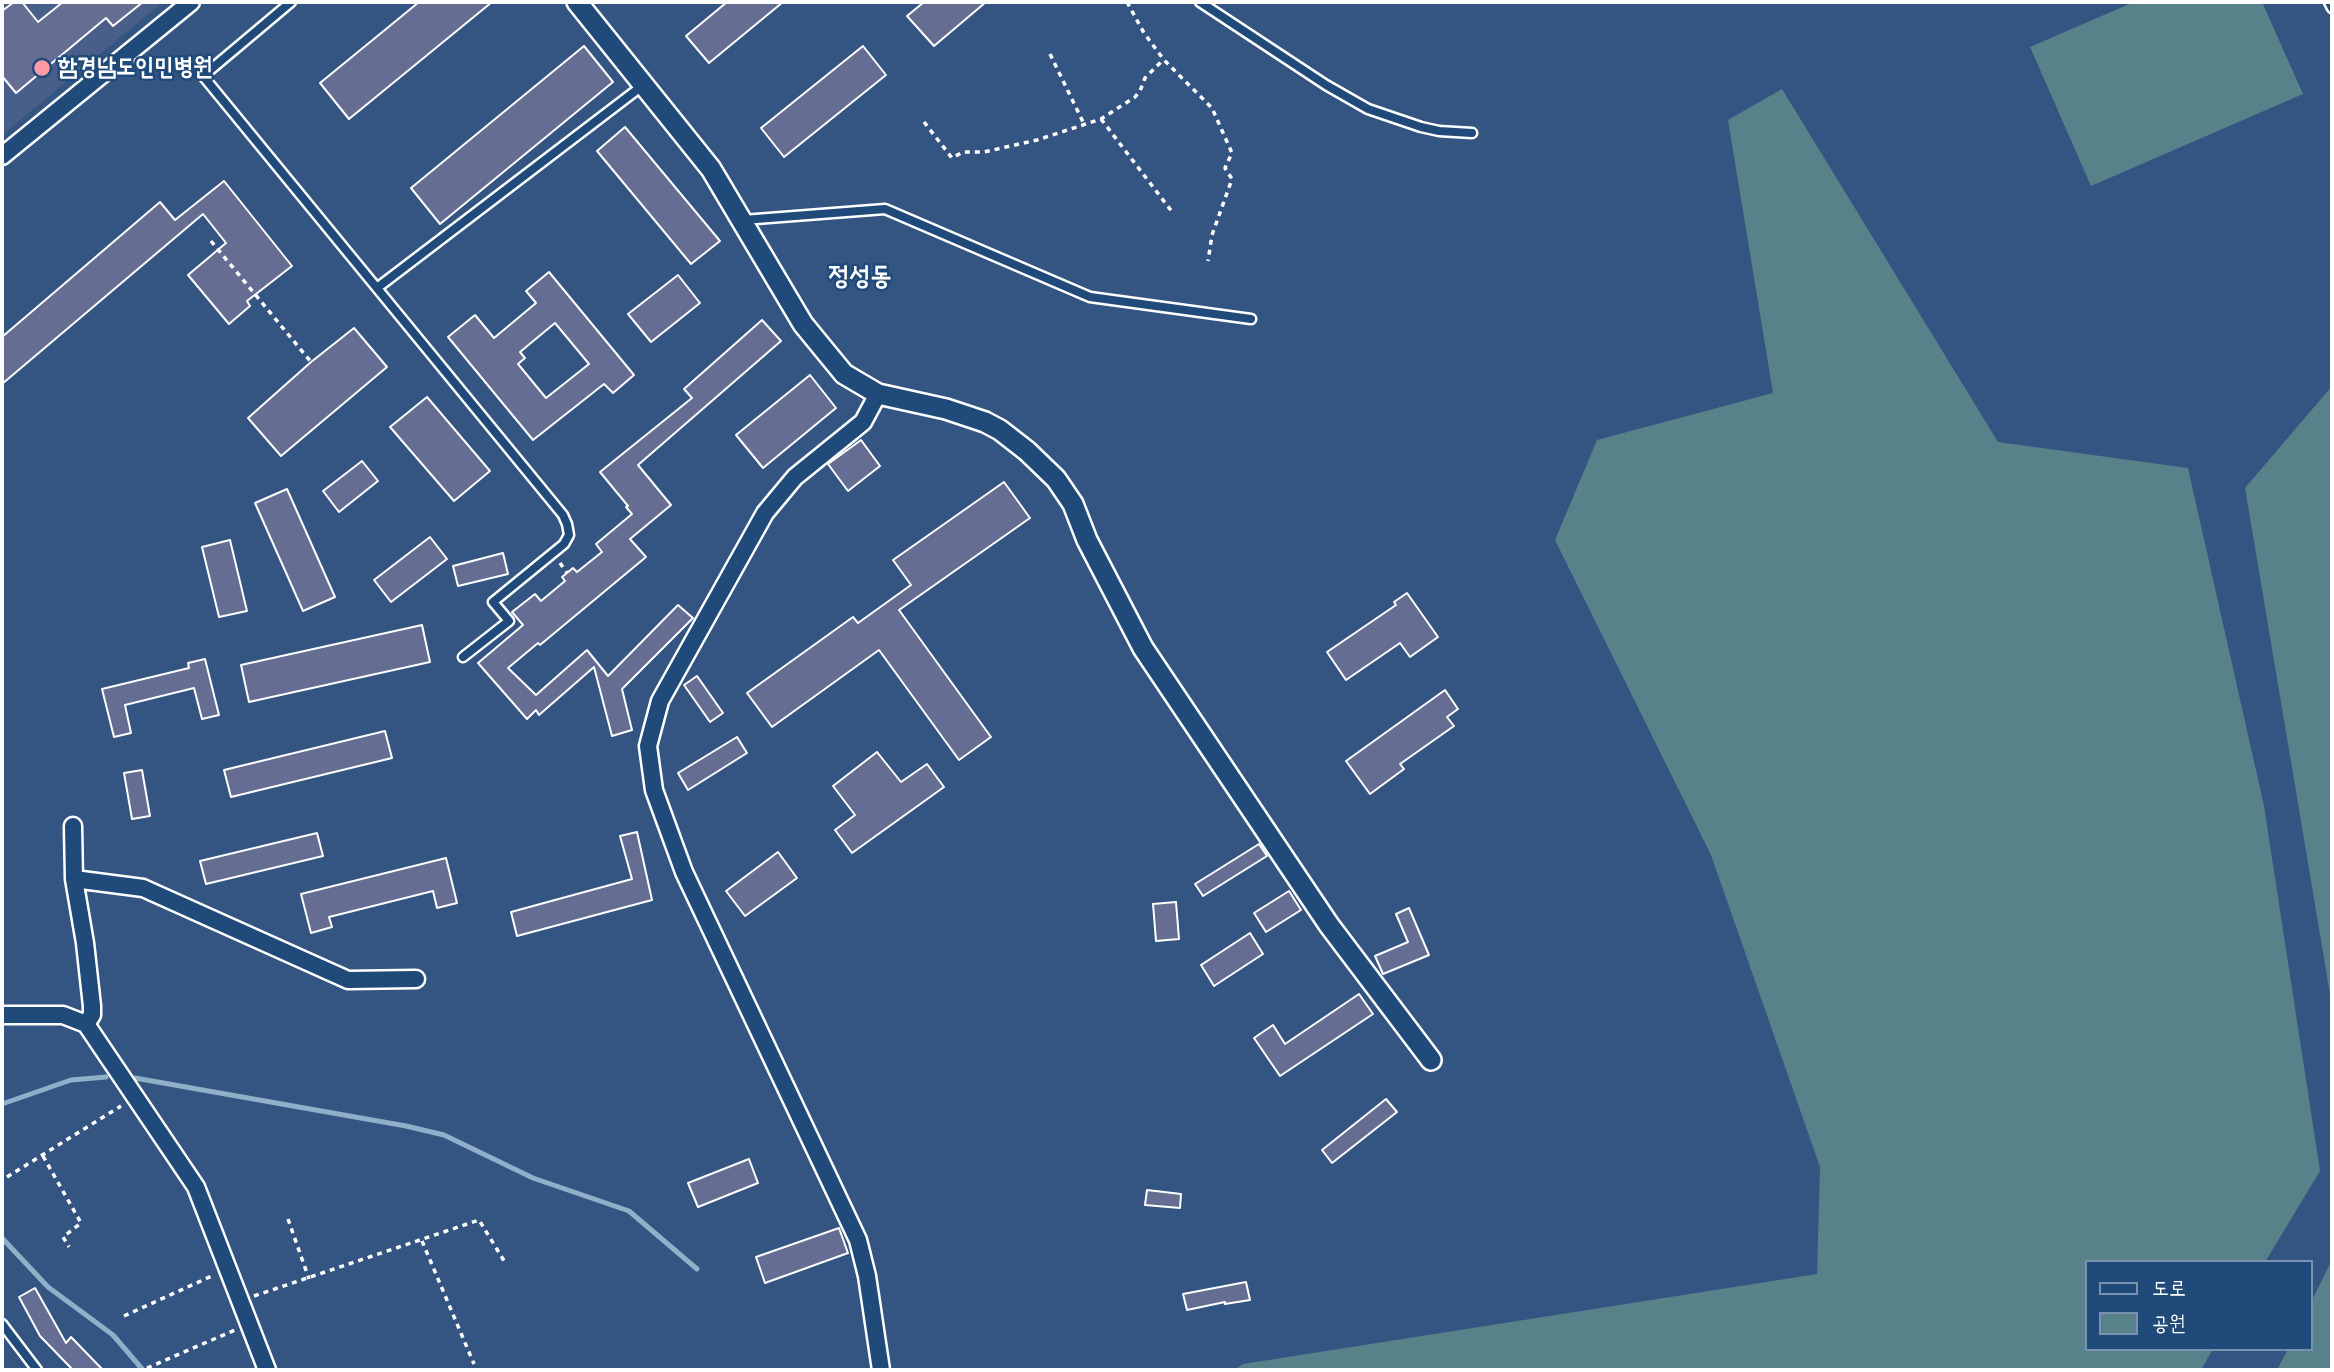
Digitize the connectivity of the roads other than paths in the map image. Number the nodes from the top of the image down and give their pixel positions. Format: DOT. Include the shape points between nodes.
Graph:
graph roads {
  1 [pos="191,2"];
  2 [pos="291,2"];
  3 [pos="577,2"];
  4 [pos="1200,2"];
  5 [pos="2329,2"];
  6 [pos="2332,8"];
  7 [pos="644,85"];
  8 [pos="1472,134"];
  9 [pos="2,156"];
  10 [pos="743,220"];
  11 [pos="377,288"];
  12 [pos="1251,319"];
  13 [pos="878,394"];
  14 [pos="463,657"];
  15 [pos="73,826"];
  16 [pos="74,879"];
  17 [pos="416,979"];
  18 [pos="2,1015"];
  19 [pos="86,1024"];
  20 [pos="1431,1060"];
  21 [pos="2,1324"];
  22 [pos="37,1370"];
  23 [pos="267,1370"];
  24 [pos="881,1370"];
  1 -- 9 [label="street"];
  2 -- 11 [label="lane" via="204,76"];
  3 -- 7 [label="street"];
  4 -- 8 [label="lane" via="1368,109 1421,127"];
  5 -- 6 [label="lane"];
  7 -- 10 [label="street" via="711,169"];
  7 -- 11 [label="lane"];
  10 -- 12 [label="lane" via="886,209 1090,297"];
  10 -- 13 [label="street" via="803,324 844,374"];
  11 -- 14 [label="lane" via="567,524 569,535 564,544 493,601 509,621"];
  13 -- 20 [label="street" via="985,422 1027,451 1056,480 1073,504 1143,648 1329,925"];
  13 -- 24 [label="street" via="863,422 795,477 765,513 660,701 648,746 654,790 684,872 858,1240"];
  15 -- 16 [label="street"];
  16 -- 17 [label="street" via="144,888 348,980"];
  16 -- 19 [label="street" via="92,1006"];
  18 -- 19 [label="street" via="63,1015"];
  19 -- 23 [label="street" via="196,1187"];
  21 -- 22 [label="lane"];
}
